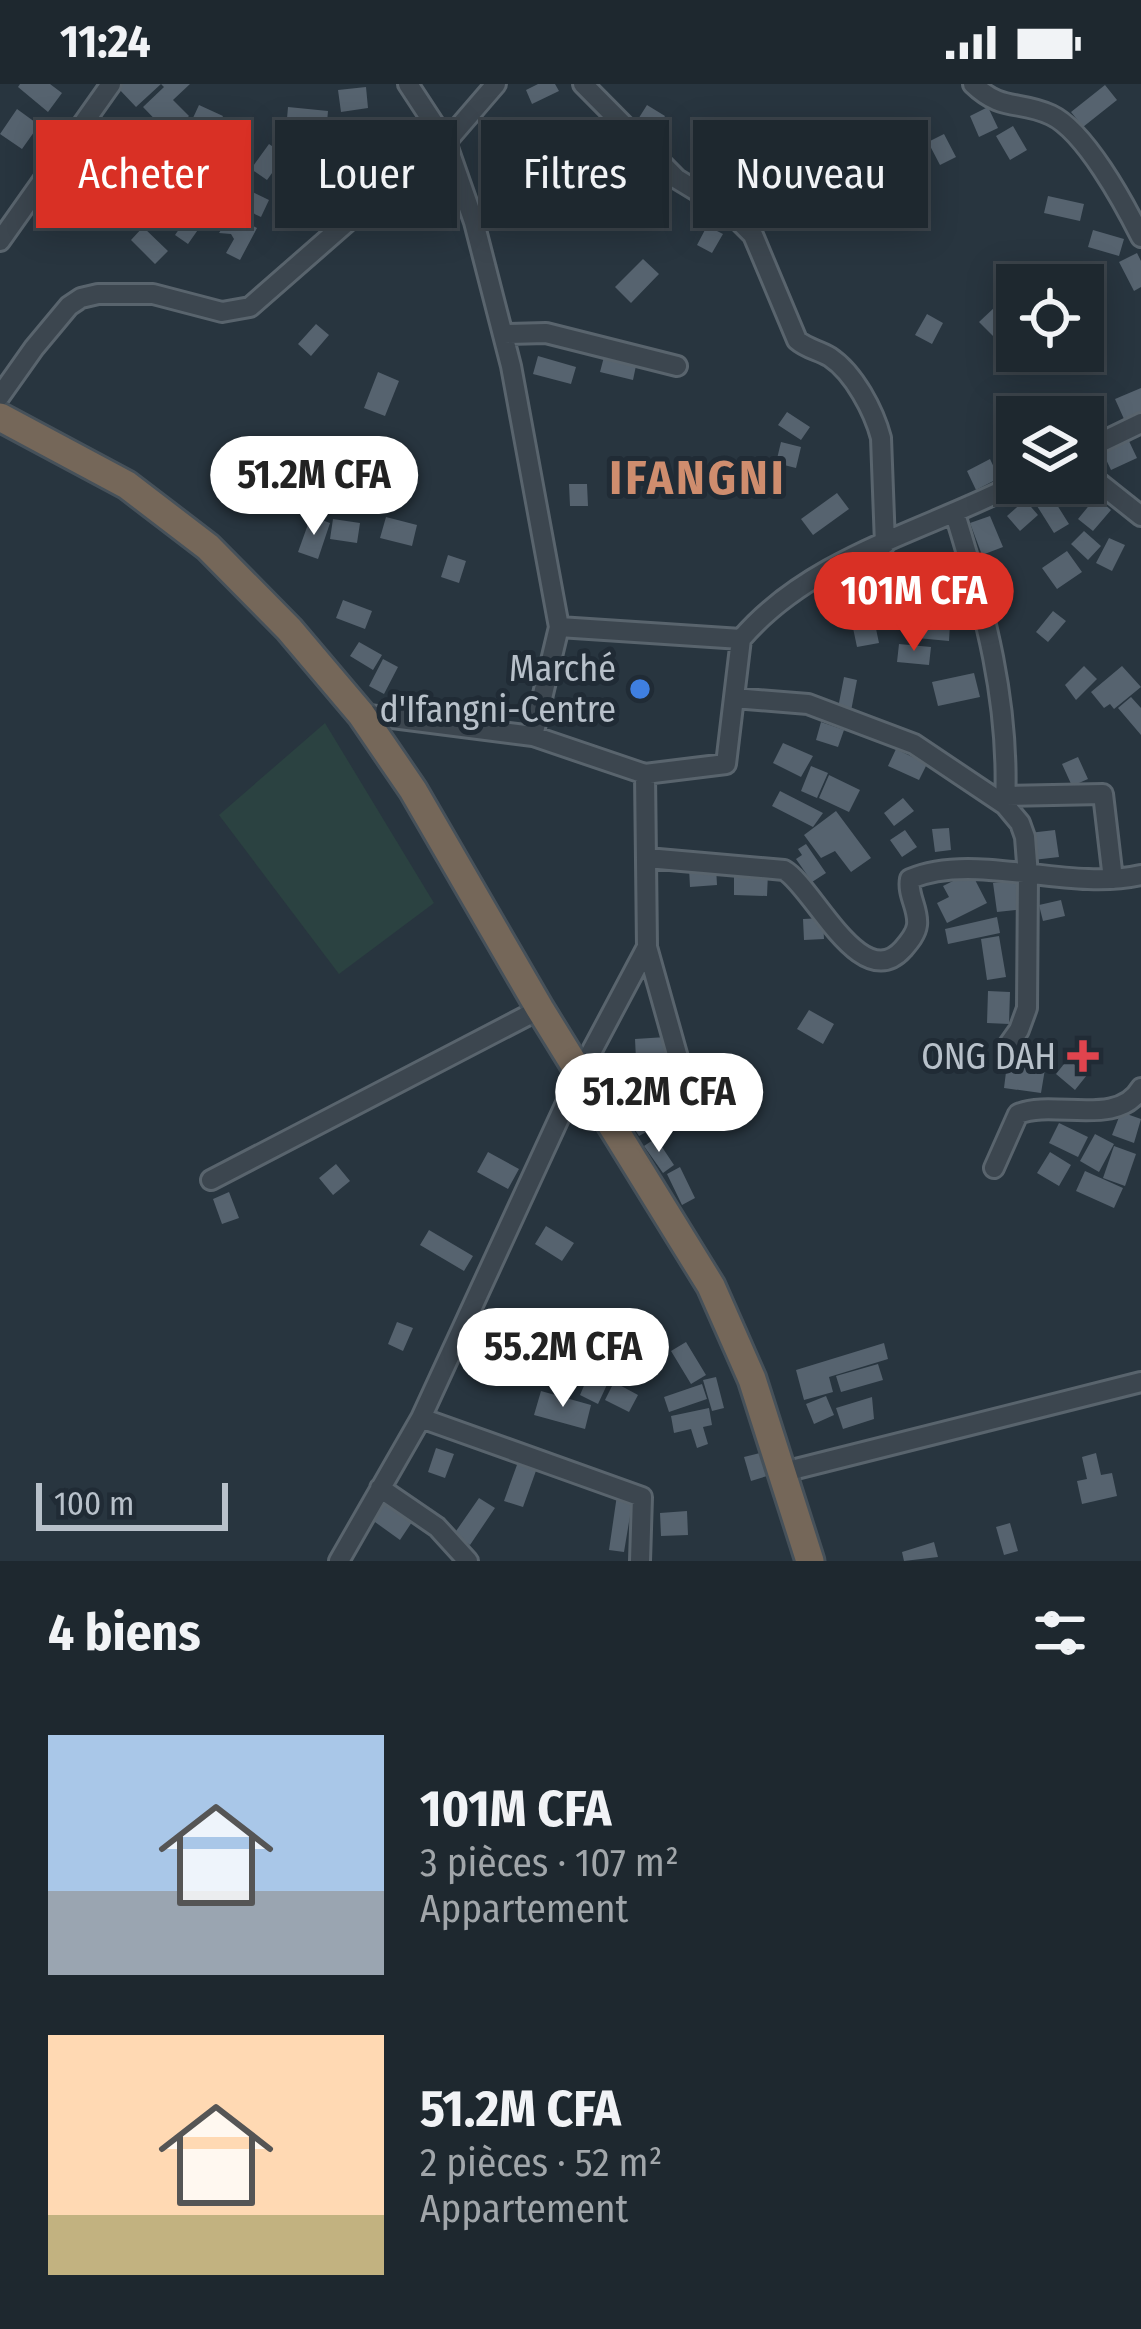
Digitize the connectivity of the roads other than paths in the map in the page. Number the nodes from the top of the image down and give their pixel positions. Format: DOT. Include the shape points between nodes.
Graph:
graph roads {
  1 [pos="111,84"];
  2 [pos="408,84"];
  3 [pos="496,84"];
  4 [pos="583,84"];
  5 [pos="973,84"];
  6 [pos="432,120"];
  7 [pos="457,129"];
  8 [pos="457,173"];
  9 [pos="344,228"];
  10 [pos="1141,237"];
  11 [pos="0,242"];
  12 [pos="504,334"];
  13 [pos="676,366"];
  14 [pos="0,396"];
  15 [pos="0,418"];
  16 [pos="1141,423"];
  17 [pos="1104,441"];
  18 [pos="1104,487"];
  19 [pos="996,494"];
  20 [pos="956,514"];
  21 [pos="1141,516"];
  22 [pos="885,544"];
  23 [pos="559,627"];
  24 [pos="741,639"];
  25 [pos="734,698"];
  26 [pos="361,714"];
  27 [pos="532,736"];
  28 [pos="645,774"];
  29 [pos="1006,800"];
  30 [pos="646,858"];
  31 [pos="1141,875"];
  32 [pos="1028,876"];
  33 [pos="1112,879"];
  34 [pos="647,947"];
  35 [pos="539,1009"];
  36 [pos="1006,1047"];
  37 [pos="579,1075"];
  38 [pos="684,1079"];
  39 [pos="1141,1088"];
  40 [pos="994,1168"];
  41 [pos="211,1180"];
  42 [pos="1141,1382"];
  43 [pos="421,1418"];
  44 [pos="784,1472"];
  45 [pos="380,1488"];
  46 [pos="339,1561"];
  47 [pos="467,1561"];
  48 [pos="640,1561"];
  49 [pos="810,1561"];
  1 -- 11 [label="street"];
  2 -- 6 [label="street"];
  3 -- 7 [label="street"];
  4 -- 22 [label="street" via="677,179 742,221 797,340 849,376 877,422"];
  5 -- 10 [label="street" via="997,104 1064,121"];
  8 -- 12 [label="street"];
  9 -- 14 [label="street" via="250,307 222,312 153,294 81,298"];
  12 -- 13 [label="street" via="546,332"];
  12 -- 23 [label="street"];
  15 -- 26 [label="highway" via="127,485 208,548"];
  16 -- 17 [label="street"];
  18 -- 21 [label="street"];
  19 -- 20 [label="street"];
  20 -- 22 [label="street"];
  20 -- 29 [label="street" via="990,627"];
  22 -- 24 [label="street" via="814,578"];
  23 -- 24 [label="street"];
  23 -- 27 [label="street"];
  24 -- 25 [label="street"];
  25 -- 28 [label="street" via="726,764"];
  25 -- 29 [label="street" via="808,704 914,744"];
  26 -- 27 [label="street"];
  26 -- 35 [label="highway"];
  27 -- 28 [label="street"];
  28 -- 30 [label="street"];
  29 -- 32 [label="street" via="1025,837"];
  29 -- 33 [label="street" via="1103,794"];
  30 -- 32 [label="street" via="784,870 835,932 884,961 918,922 910,878 954,868"];
  30 -- 34 [label="street"];
  31 -- 33 [label="street"];
  32 -- 33 [label="street"];
  32 -- 36 [label="street" via="1027,1008"];
  34 -- 37 [label="street"];
  34 -- 38 [label="street"];
  35 -- 37 [label="highway"];
  35 -- 41 [label="street"];
  37 -- 43 [label="street"];
  37 -- 44 [label="highway" via="711,1286"];
  39 -- 40 [label="street" via="1122,1105 1018,1114"];
  42 -- 44 [label="street"];
  43 -- 45 [label="street"];
  43 -- 48 [label="street" via="642,1496"];
  44 -- 49 [label="highway"];
  45 -- 46 [label="street"];
  45 -- 47 [label="street" via="437,1527"];
}
